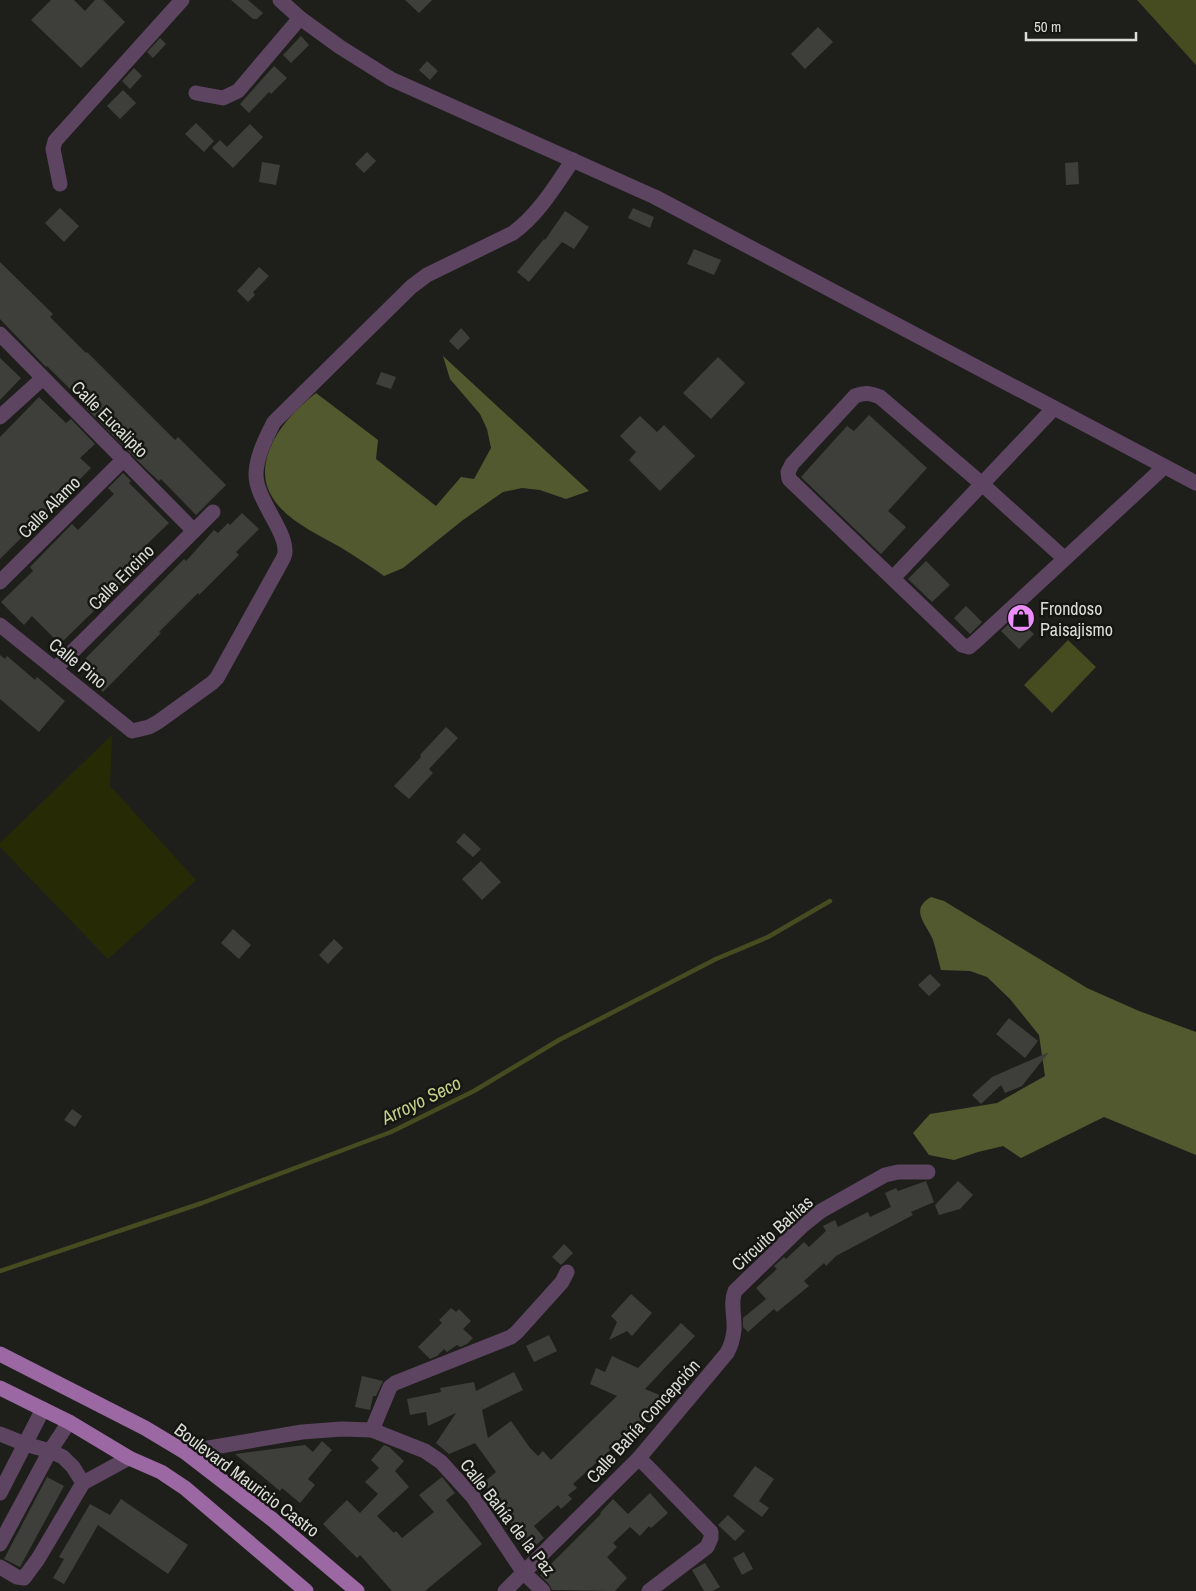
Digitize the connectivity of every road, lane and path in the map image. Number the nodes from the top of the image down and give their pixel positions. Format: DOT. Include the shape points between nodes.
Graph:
graph roads {
  1 [pos="182,0"];
  2 [pos="280,0"];
  3 [pos="300,18"];
  4 [pos="196,93"];
  5 [pos="573,160"];
  6 [pos="60,184"];
  7 [pos="0,334"];
  8 [pos="43,378"];
  9 [pos="1054,408"];
  10 [pos="0,418"];
  11 [pos="124,460"];
  12 [pos="1164,467"];
  13 [pos="1196,483"];
  14 [pos="982,484"];
  15 [pos="213,512"];
  16 [pos="194,531"];
  17 [pos="1065,559"];
  18 [pos="892,578"];
  19 [pos="0,582"];
  20 [pos="0,625"];
  21 [pos="55,669"];
  22 [pos="928,1172"];
  23 [pos="567,1272"];
  24 [pos="733,1303"];
  25 [pos="0,1354"];
  26 [pos="0,1388"];
  27 [pos="43,1409"];
  28 [pos="69,1422"];
  29 [pos="372,1430"];
  30 [pos="0,1434"];
  31 [pos="25,1444"];
  32 [pos="50,1451"];
  33 [pos="185,1452"];
  34 [pos="129,1458"];
  35 [pos="639,1458"];
  36 [pos="83,1483"];
  37 [pos="0,1493"];
  38 [pos="0,1544"];
  39 [pos="0,1567"];
  40 [pos="524,1573"];
  41 [pos="306,1591"];
  42 [pos="357,1591"];
  43 [pos="505,1591"];
  44 [pos="543,1591"];
  45 [pos="649,1591"];
  1 -- 6 [label="street" via="55,141 53,149"];
  2 -- 3 [label="street"];
  3 -- 4 [label="street" via="238,91 223,98"];
  3 -- 5 [label="street" via="391,79"];
  5 -- 9 [label="street" via="655,197"];
  5 -- 21 [label="street, Calle Pino" via="525,225 427,275 411,287 274,422 262,448 256,474 258,487 285,553 217,678 158,722 132,731"];
  7 -- 8 [label="street, Calle Eucalipto"];
  8 -- 10 [label="street"];
  8 -- 11 [label="street, Calle Eucalipto"];
  9 -- 12 [label="street"];
  9 -- 14 [label="street"];
  11 -- 16 [label="street, Calle Eucalipto"];
  11 -- 19 [label="street, Calle Alamo"];
  12 -- 13 [label="street"];
  12 -- 17 [label="street"];
  14 -- 17 [label="street"];
  14 -- 18 [label="street"];
  14 -- 18 [label="street" via="880,398 869,393 855,396 792,464 789,479"];
  15 -- 16 [label="street, Calle Encino"];
  16 -- 21 [label="street, Calle Encino"];
  17 -- 18 [label="street" via="969,647 962,645"];
  20 -- 21 [label="street, Calle Pino"];
  22 -- 24 [label="street, Circuito Bahías" via="885,1175 821,1212 801,1227 736,1291"];
  23 -- 29 [label="street" via="562,1282 511,1337 390,1387"];
  24 -- 35 [label="street, Calle Bahía Concepción" via="733,1341 727,1353"];
  25 -- 33 [label="main road, Boulevard Mauricio Castro"];
  26 -- 27 [label="main road"];
  27 -- 28 [label="main road"];
  27 -- 31 [label="street"];
  28 -- 32 [label="street"];
  28 -- 34 [label="main road"];
  29 -- 33 [label="street, Calle Bahía de la Paz" via="302,1432"];
  29 -- 40 [label="street, Calle Bahía de la Paz" via="425,1451 441,1462 473,1497"];
  30 -- 31 [label="street"];
  31 -- 32 [label="street"];
  31 -- 37 [label="street"];
  32 -- 36 [label="street" via="63,1457"];
  32 -- 38 [label="street"];
  33 -- 42 [label="main road, Boulevard Mauricio Castro"];
  34 -- 36 [label="street"];
  34 -- 41 [label="main road" via="162,1472 184,1488"];
  35 -- 40 [label="street, Calle Bahía Concepción"];
  35 -- 45 [label="street" via="711,1532 707,1547"];
  36 -- 39 [label="street" via="24,1578"];
  40 -- 43 [label="street, Calle Bahía Concepción"];
  40 -- 44 [label="street, Calle Bahía de la Paz"];
}
